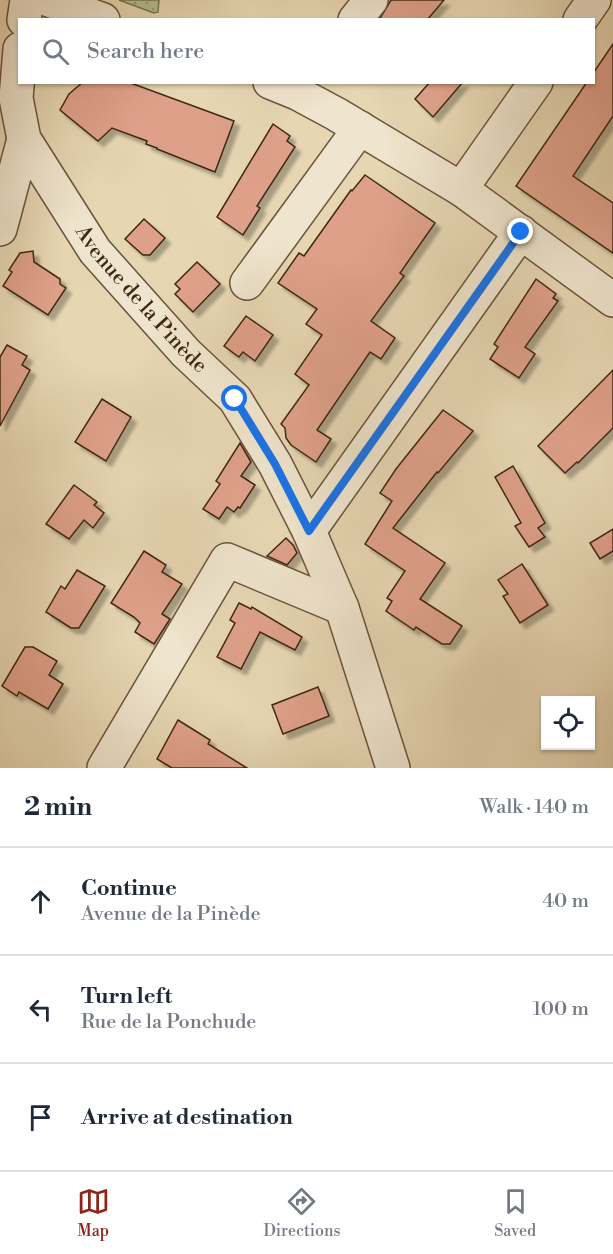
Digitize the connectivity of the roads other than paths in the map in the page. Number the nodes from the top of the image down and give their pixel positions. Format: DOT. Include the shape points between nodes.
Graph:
graph roads {
  1 [pos="27,0"];
  2 [pos="49,0"];
  3 [pos="91,0"];
  4 [pos="371,0"];
  5 [pos="594,0"];
  6 [pos="24,18"];
  7 [pos="98,18"];
  8 [pos="106,18"];
  9 [pos="357,18"];
  10 [pos="581,18"];
  11 [pos="18,74"];
  12 [pos="535,84"];
  13 [pos="291,86"];
  14 [pos="360,128"];
  15 [pos="24,139"];
  16 [pos="461,189"];
  17 [pos="0,229"];
  18 [pos="521,232"];
  19 [pos="247,283"];
  20 [pos="613,300"];
  21 [pos="309,531"];
  22 [pos="342,608"];
  23 [pos="104,768"];
  24 [pos="393,768"];
  1 -- 6 [label="street"];
  2 -- 7 [label="street"];
  3 -- 8 [label="street"];
  4 -- 9 [label="street"];
  5 -- 10 [label="street"];
  11 -- 15 [label="street, Avenue de la Pinède" via="16,98"];
  12 -- 16 [label="street"];
  13 -- 14 [label="street"];
  14 -- 16 [label="street"];
  14 -- 19 [label="street"];
  15 -- 17 [label="street"];
  15 -- 21 [label="street, Avenue de la Pinède" via="95,251 186,353 235,399 275,464"];
  16 -- 18 [label="street"];
  18 -- 20 [label="street"];
  18 -- 21 [label="street"];
  21 -- 22 [label="street, Avenue de la Pinède"];
  22 -- 23 [label="street" via="227,560"];
  22 -- 24 [label="street, Avenue de la Pinède"];
}
